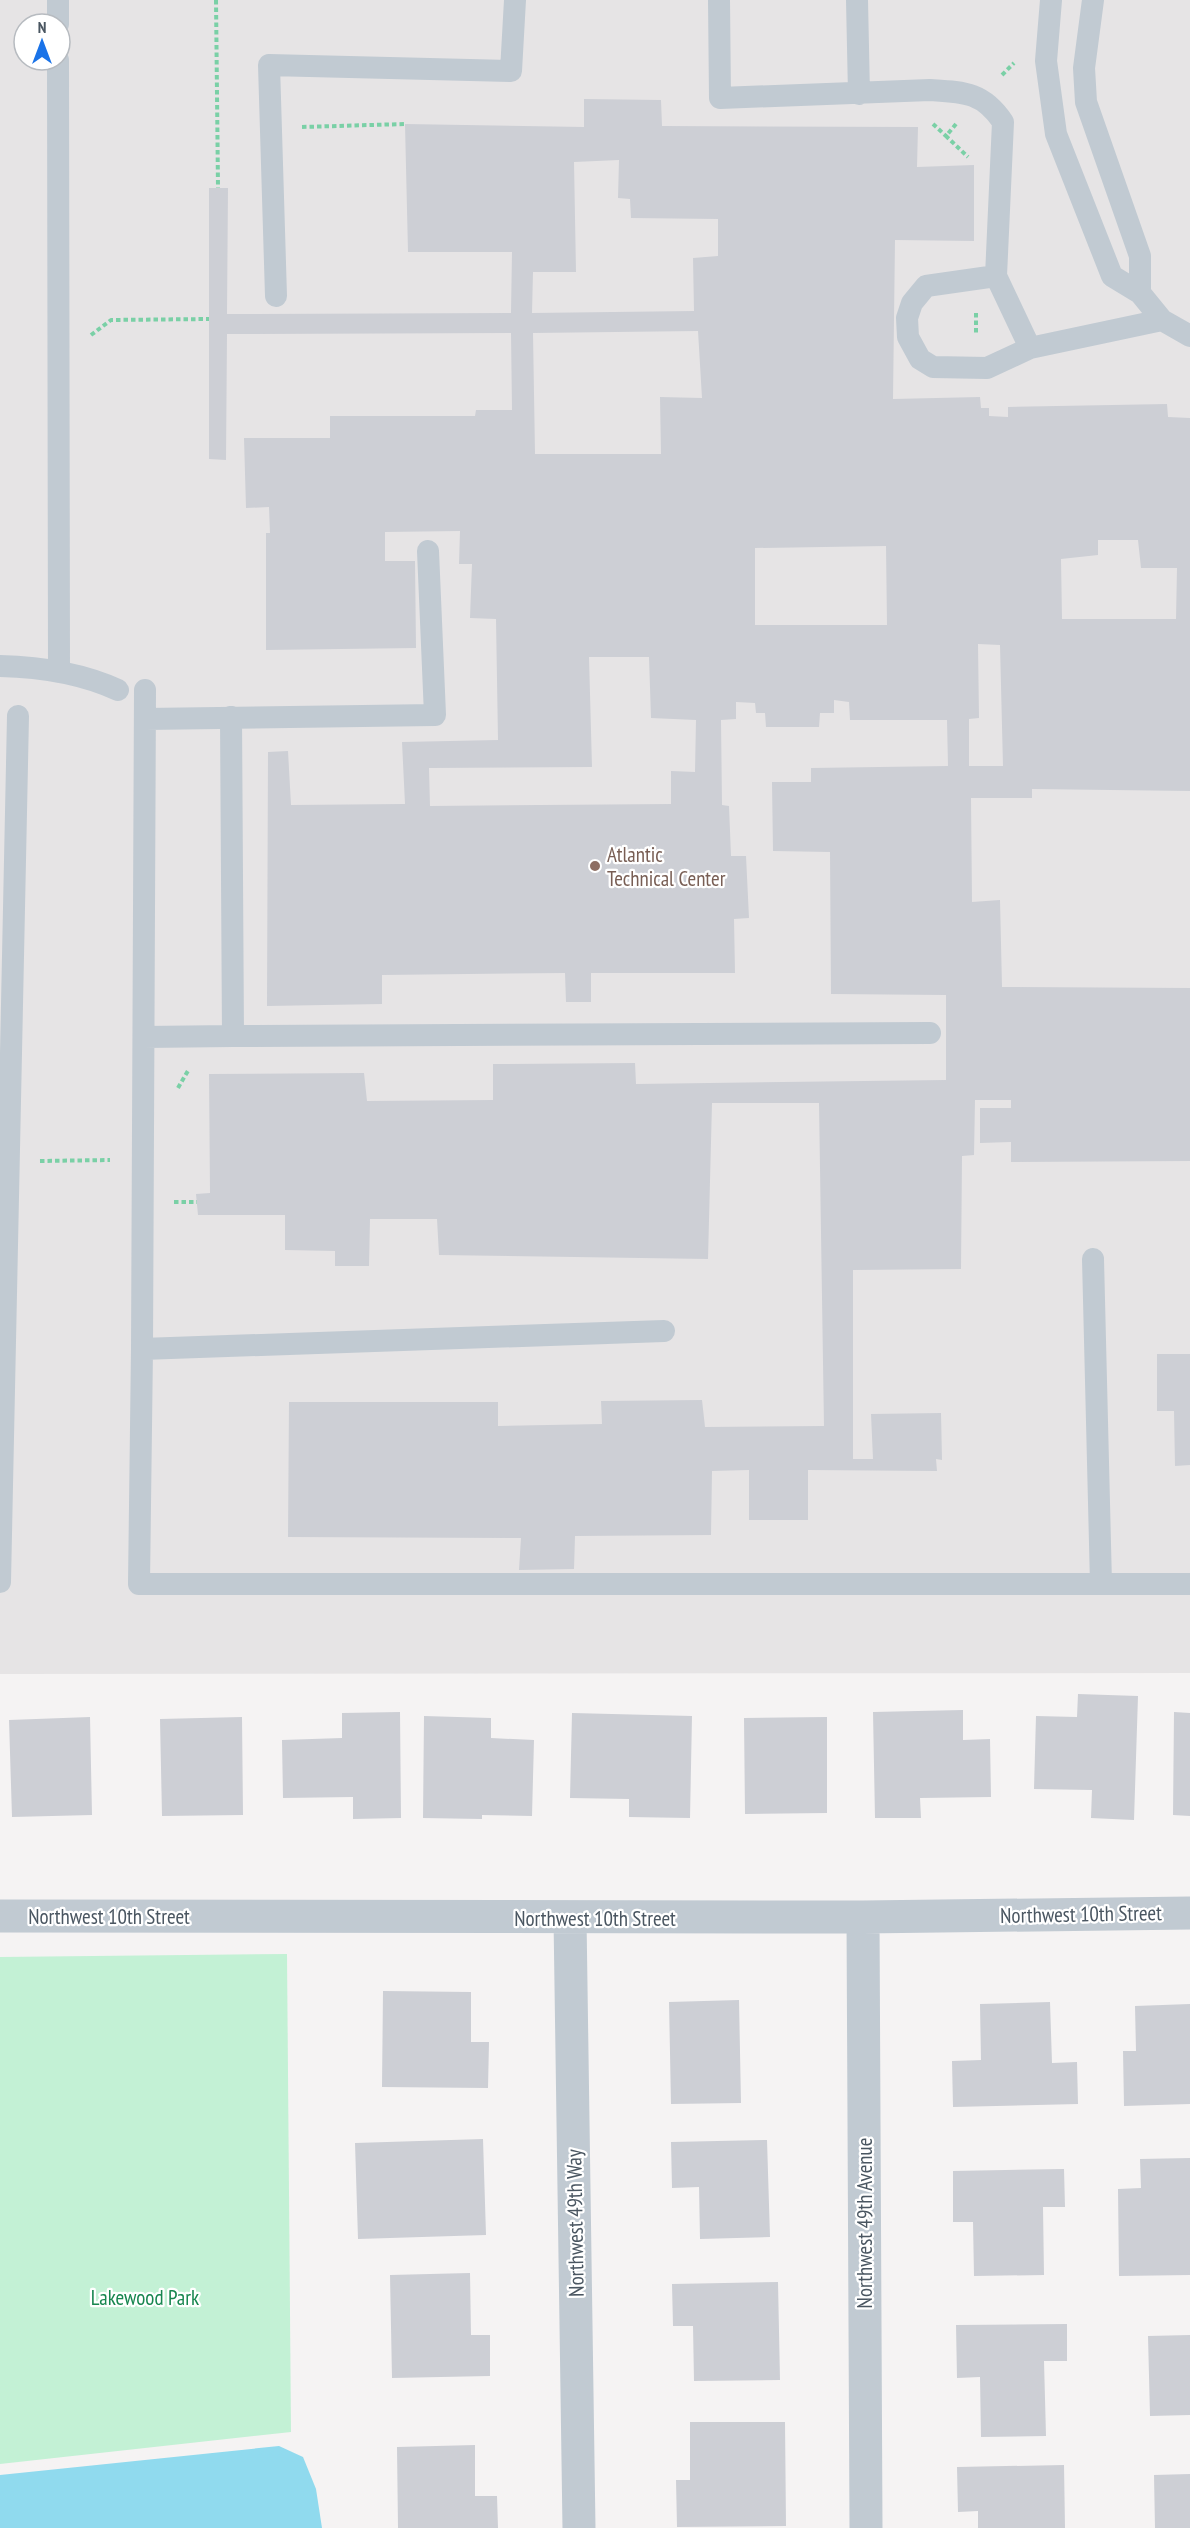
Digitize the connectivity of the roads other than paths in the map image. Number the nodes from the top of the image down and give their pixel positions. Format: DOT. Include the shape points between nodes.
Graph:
graph roads {
  1 [pos="515,0"];
  2 [pos="719,0"];
  3 [pos="857,0"];
  4 [pos="1051,0"];
  5 [pos="1093,0"];
  6 [pos="58,72"];
  7 [pos="859,94"];
  8 [pos="996,276"];
  9 [pos="1140,293"];
  10 [pos="276,296"];
  11 [pos="1162,320"];
  12 [pos="1190,336"];
  13 [pos="1030,348"];
  14 [pos="428,550"];
  15 [pos="0,666"];
  16 [pos="59,672"];
  17 [pos="118,690"];
  18 [pos="146,690"];
  19 [pos="18,716"];
  20 [pos="231,717"];
  21 [pos="146,719"];
  22 [pos="930,1033"];
  23 [pos="234,1036"];
  24 [pos="144,1037"];
  25 [pos="1093,1259"];
  26 [pos="664,1331"];
  27 [pos="142,1349"];
  28 [pos="0,1582"];
  29 [pos="1101,1584"];
  30 [pos="1190,1584"];
  31 [pos="1190,1913"];
  32 [pos="0,1916"];
  33 [pos="863,1917"];
  34 [pos="570,1918"];
  35 [pos="579,2528"];
  36 [pos="866,2528"];
  1 -- 10 [label="lane" via="511,71 269,65"];
  2 -- 7 [label="lane" via="720,98"];
  3 -- 7 [label="lane"];
  4 -- 9 [label="lane" via="1046,61 1056,134 1112,276"];
  5 -- 9 [label="lane" via="1084,68 1086,102 1140,256"];
  6 -- 16 [label="lane"];
  7 -- 8 [label="lane" via="960,92 991,104 1004,122"];
  8 -- 13 [label="lane"];
  8 -- 13 [label="lane" via="926,286 912,303 907,318 908,337 920,359 933,367 987,368"];
  9 -- 11 [label="lane"];
  11 -- 12 [label="lane"];
  11 -- 13 [label="lane"];
  14 -- 20 [label="lane" via="435,715"];
  15 -- 16 [label="lane"];
  16 -- 17 [label="lane"];
  18 -- 21 [label="lane"];
  19 -- 28 [label="lane"];
  20 -- 21 [label="lane"];
  20 -- 23 [label="lane"];
  21 -- 24 [label="lane"];
  22 -- 23 [label="lane"];
  23 -- 24 [label="lane"];
  24 -- 27 [label="lane"];
  25 -- 29 [label="lane"];
  26 -- 27 [label="lane"];
  27 -- 29 [label="lane" via="139,1584"];
  29 -- 30 [label="lane"];
  31 -- 33 [label="street, Northwest 10th Street"];
  32 -- 34 [label="street, Northwest 10th Street"];
  33 -- 34 [label="street, Northwest 10th Street"];
  33 -- 36 [label="street, Northwest 49th Avenue"];
  34 -- 35 [label="street, Northwest 49th Way"];
}
